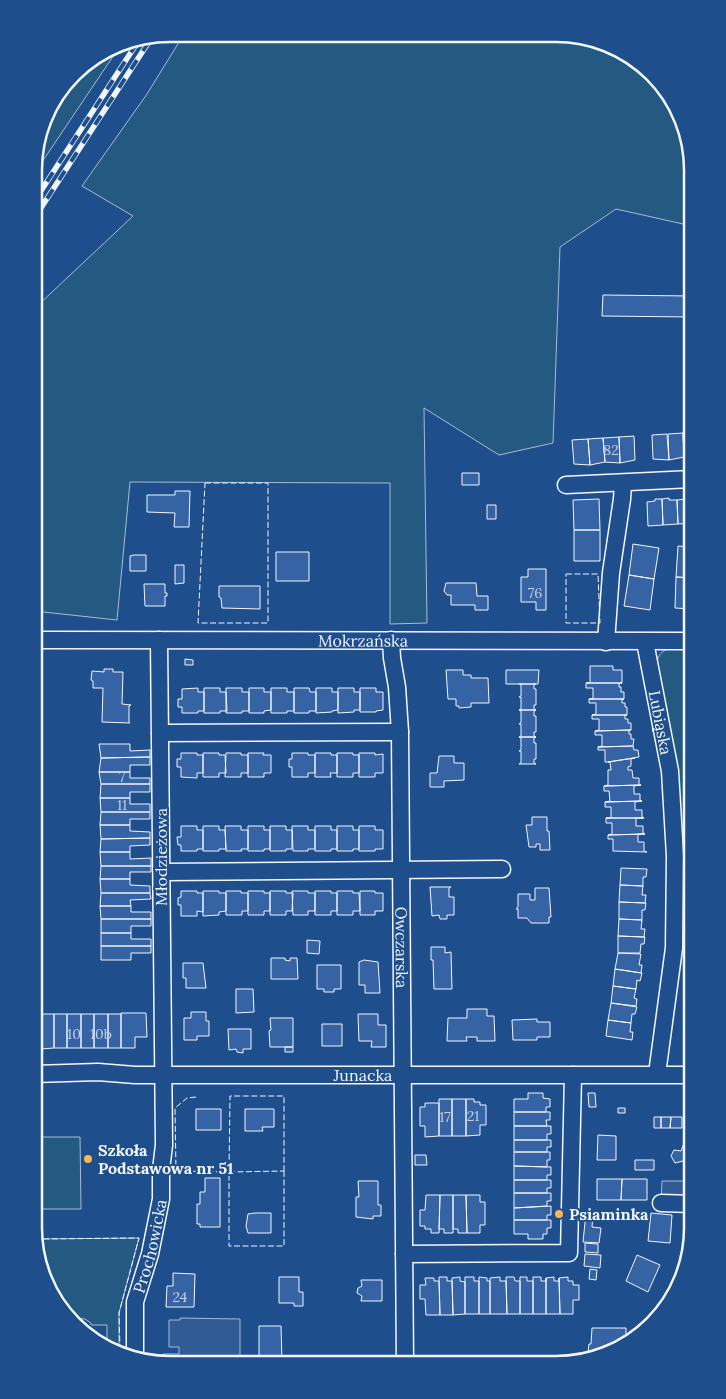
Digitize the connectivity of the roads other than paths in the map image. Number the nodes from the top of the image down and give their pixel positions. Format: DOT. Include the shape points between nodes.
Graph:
graph roads {
  1 [pos="684,479"];
  2 [pos="623,483"];
  3 [pos="566,485"];
  4 [pos="42,640"];
  5 [pos="159,640"];
  6 [pos="391,640"];
  7 [pos="684,641"];
  8 [pos="606,642"];
  9 [pos="646,642"];
  10 [pos="400,732"];
  11 [pos="160,733"];
  12 [pos="502,869"];
  13 [pos="401,871"];
  14 [pos="162,872"];
  15 [pos="42,1074"];
  16 [pos="658,1074"];
  17 [pos="163,1075"];
  18 [pos="402,1075"];
  19 [pos="573,1075"];
  20 [pos="683,1075"];
  21 [pos="661,1202"];
  22 [pos="683,1203"];
  23 [pos="404,1254"];
  24 [pos="135,1351"];
  25 [pos="405,1356"];
  1 -- 2 [label="street"];
  2 -- 3 [label="street"];
  2 -- 8 [label="street"];
  4 -- 5 [label="street, Mokrzańska"];
  5 -- 6 [label="street, Mokrzańska"];
  5 -- 11 [label="street, Młodzieżowa"];
  6 -- 8 [label="street, Mokrzańska"];
  6 -- 10 [label="street, Owczarska"];
  7 -- 9 [label="street, Mokrzańska"];
  8 -- 9 [label="street, Mokrzańska"];
  9 -- 16 [label="street, Lubiąska" via="670,771 675,856 674,948"];
  10 -- 11 [label="street"];
  10 -- 13 [label="street, Owczarska"];
  11 -- 14 [label="street, Młodzieżowa"];
  12 -- 13 [label="street"];
  13 -- 14 [label="street"];
  13 -- 18 [label="street, Owczarska"];
  14 -- 17 [label="street, Młodzieżowa"];
  15 -- 17 [label="street, Junacka"];
  16 -- 19 [label="street, Junacka"];
  16 -- 20 [label="street, Junacka"];
  17 -- 18 [label="street, Junacka"];
  17 -- 24 [label="street, Prochowicka" via="161,1199 148,1261 135,1302"];
  18 -- 19 [label="street, Junacka"];
  18 -- 23 [label="street, Owczarska"];
  19 -- 23 [label="street" via="569,1253"];
  21 -- 22 [label="street"];
  23 -- 25 [label="street, Owczarska"];
}
